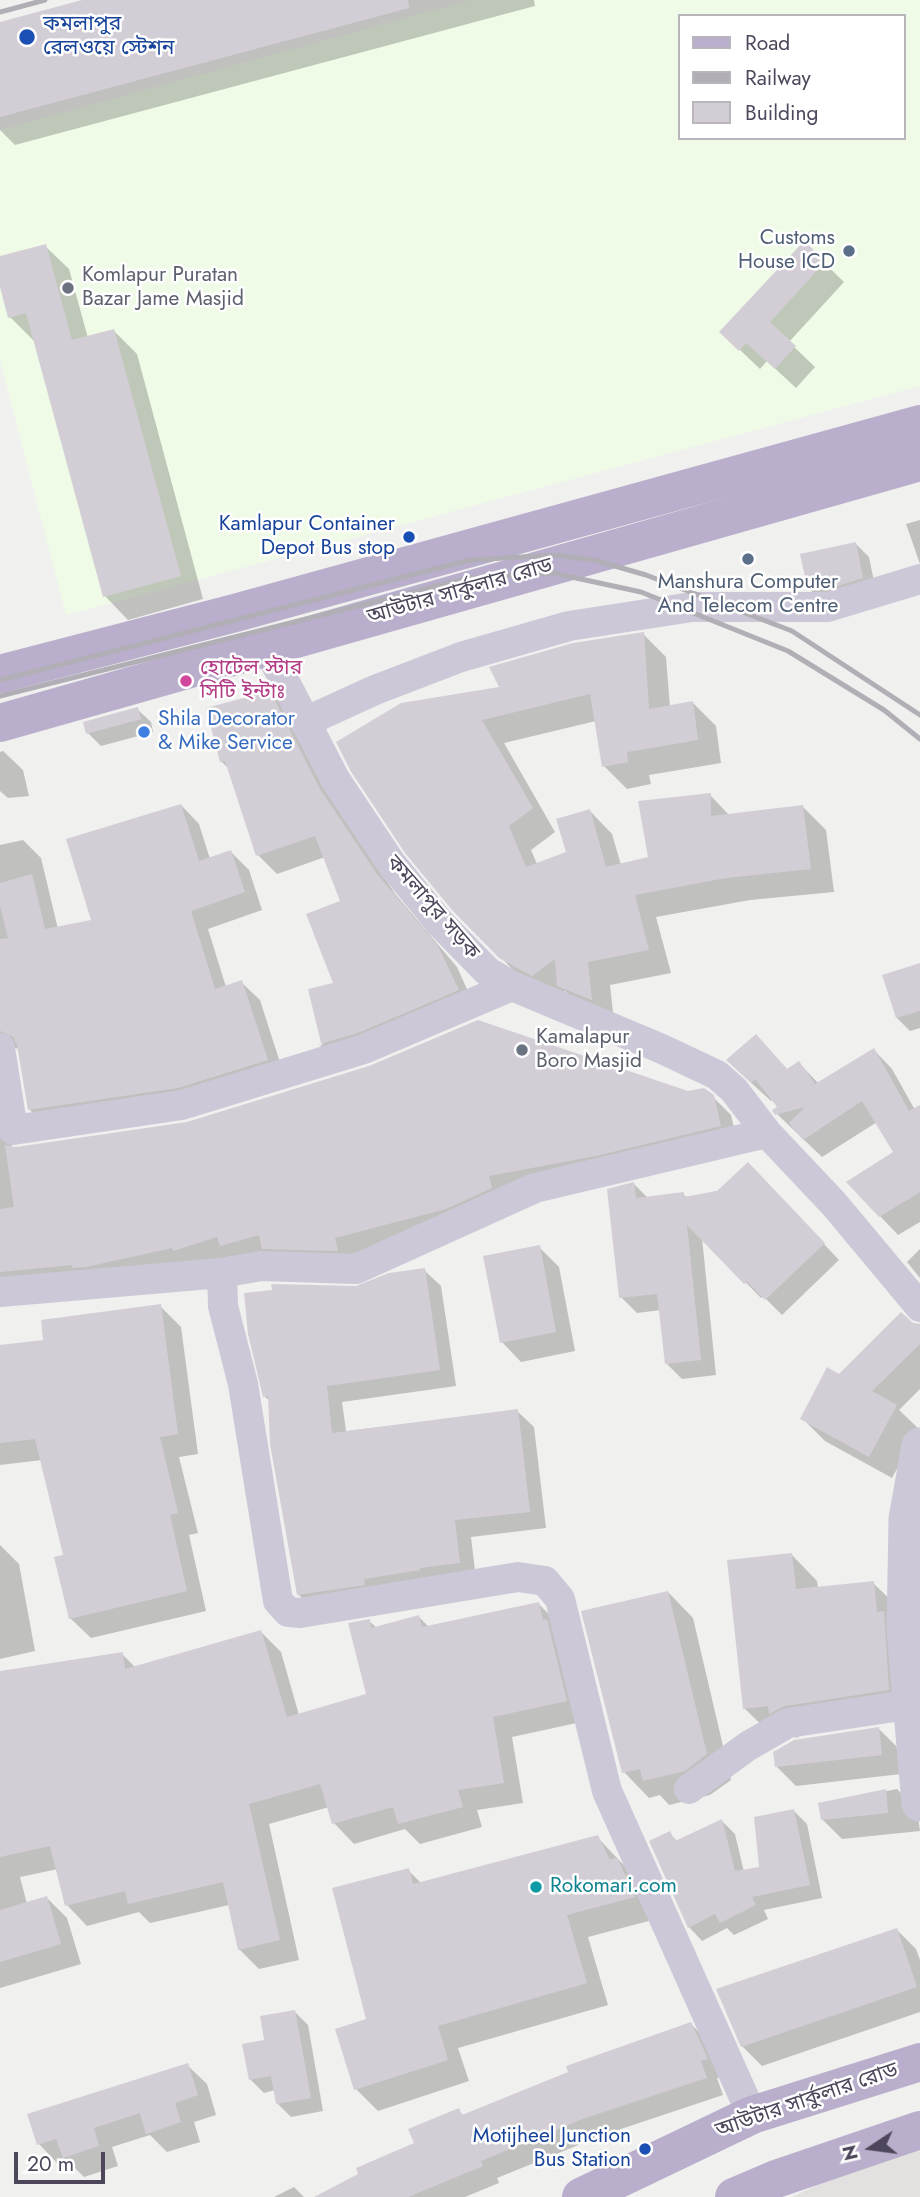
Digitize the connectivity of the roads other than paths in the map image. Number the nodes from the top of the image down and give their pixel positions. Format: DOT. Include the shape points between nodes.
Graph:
graph roads {
  1 [pos="920,424"];
  2 [pos="920,462"];
  3 [pos="920,579"];
  4 [pos="267,647"];
  5 [pos="0,674"];
  6 [pos="305,722"];
  7 [pos="0,723"];
  8 [pos="512,986"];
  9 [pos="0,1048"];
  10 [pos="767,1133"];
  11 [pos="222,1273"];
  12 [pos="0,1292"];
  13 [pos="920,1307"];
  14 [pos="920,1446"];
  15 [pos="916,1704"];
  16 [pos="689,1789"];
  17 [pos="920,1803"];
  18 [pos="920,2062"];
  19 [pos="752,2115"];
  20 [pos="920,2130"];
  21 [pos="581,2197"];
  22 [pos="734,2197"];
  1 -- 5 [label="main road, আউটার সার্কুলার রোড"];
  2 -- 4 [label="main road, আউটার সার্কুলার রোড"];
  3 -- 6 [label="street" via="828,607 692,607 569,626 461,657"];
  4 -- 6 [label="street, কমলাপুর সড়ক"];
  4 -- 7 [label="main road, আউটার সার্কুলার রোড"];
  6 -- 8 [label="street, কমলাপুর সড়ক" via="335,779 391,863 488,972"];
  8 -- 9 [label="street" via="364,1049 182,1105 13,1130"];
  8 -- 10 [label="street, কমলাপুর সড়ক" via="717,1075"];
  10 -- 11 [label="street" via="535,1188 356,1269 261,1266"];
  10 -- 13 [label="street, কমলাপুর সড়ক" via="834,1203"];
  11 -- 12 [label="street"];
  11 -- 19 [label="street" via="223,1306 243,1384 278,1601 288,1612 300,1613 519,1577 545,1581 560,1599 607,1791"];
  14 -- 15 [label="street" via="907,1519 905,1631"];
  15 -- 16 [label="street" via="788,1723"];
  15 -- 17 [label="street"];
  18 -- 19 [label="main road, আউটার সার্কুলার রোড"];
  19 -- 21 [label="main road, আউটার সার্কুলার রোড"];
  20 -- 22 [label="main road"];
}
